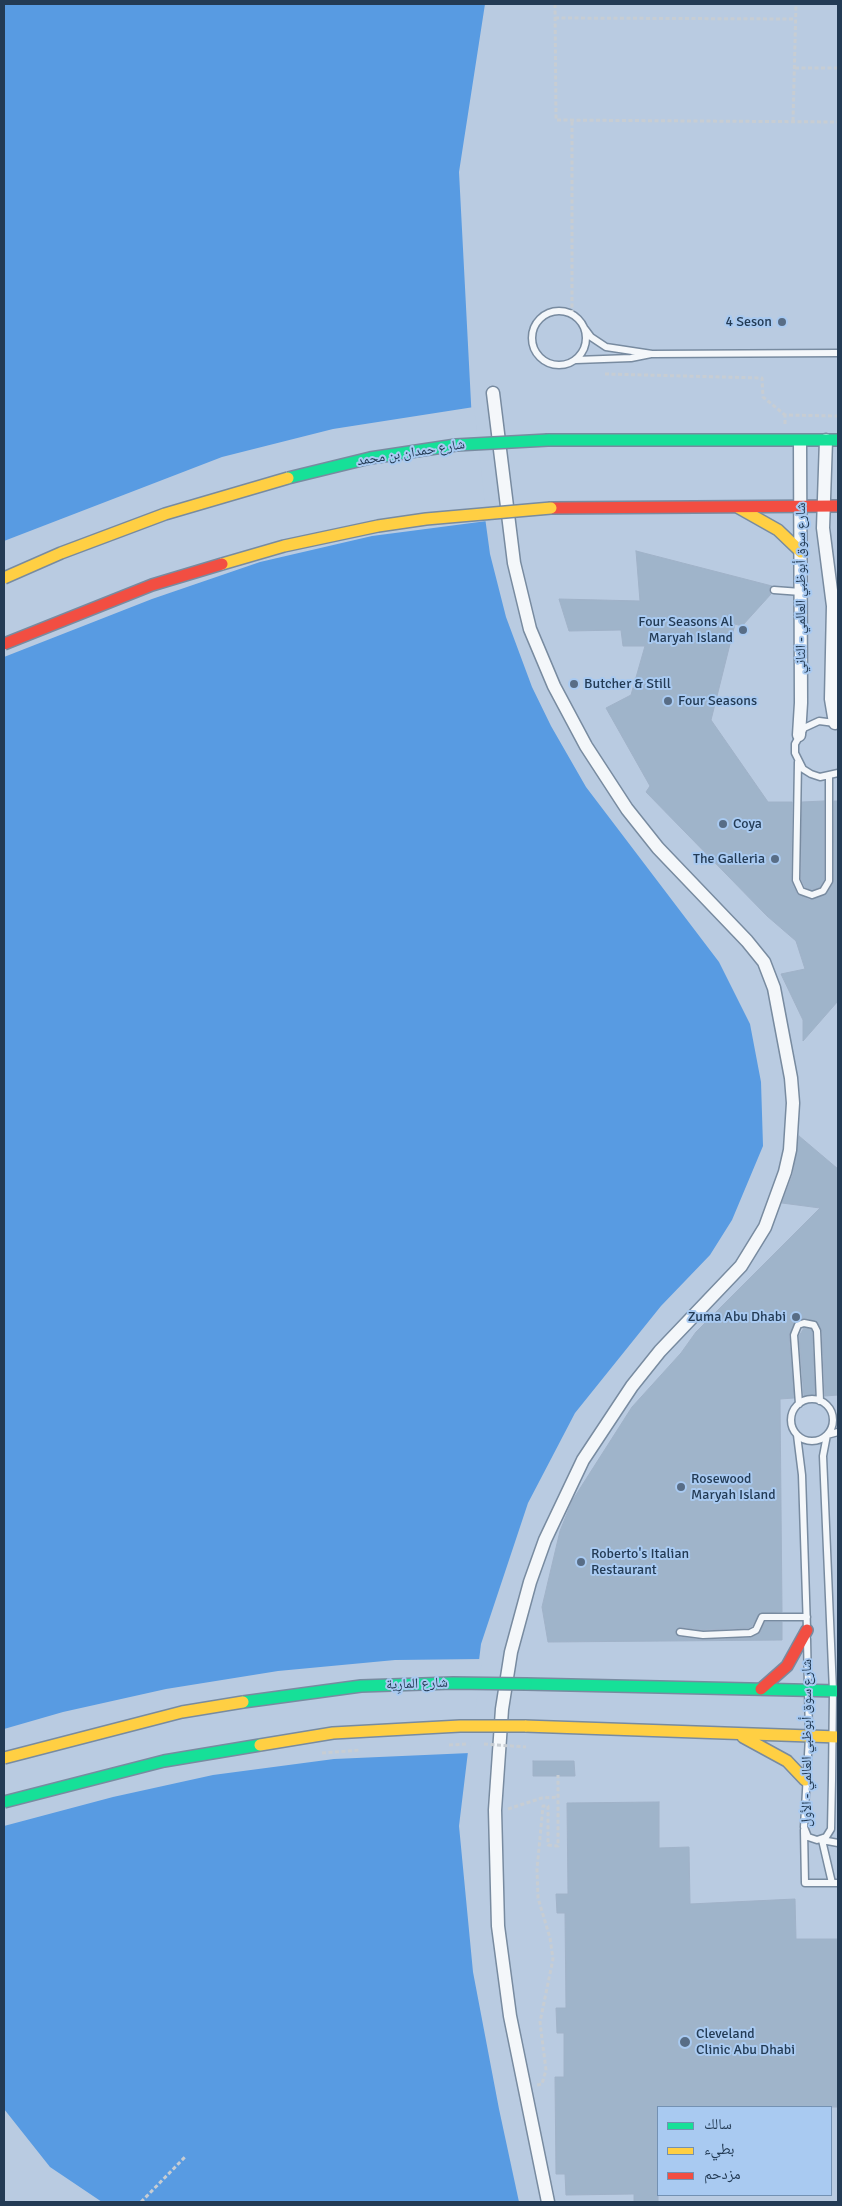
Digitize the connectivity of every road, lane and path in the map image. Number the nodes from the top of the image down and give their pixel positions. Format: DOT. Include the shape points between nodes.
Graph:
graph roads {
  1 [pos="555,4"];
  2 [pos="796,4"];
  3 [pos="555,18"];
  4 [pos="795,19"];
  5 [pos="795,68"];
  6 [pos="838,68"];
  7 [pos="572,120"];
  8 [pos="793,121"];
  9 [pos="838,122"];
  10 [pos="572,314"];
  11 [pos="585,330"];
  12 [pos="838,353"];
  13 [pos="652,354"];
  14 [pos="576,360"];
  15 [pos="605,374"];
  16 [pos="493,393"];
  17 [pos="785,416"];
  18 [pos="832,440"];
  19 [pos="800,441"];
  20 [pos="801,506"];
  21 [pos="825,506"];
  22 [pos="838,506"];
  23 [pos="737,507"];
  24 [pos="801,552"];
  25 [pos="4,578"];
  26 [pos="774,590"];
  27 [pos="800,592"];
  28 [pos="4,644"];
  29 [pos="837,724"];
  30 [pos="799,735"];
  31 [pos="798,762"];
  32 [pos="838,773"];
  33 [pos="829,776"];
  34 [pos="820,1401"];
  35 [pos="799,1404"];
  36 [pos="835,1416"];
  37 [pos="838,1432"];
  38 [pos="828,1435"];
  39 [pos="797,1436"];
  40 [pos="806,1617"];
  41 [pos="807,1630"];
  42 [pos="680,1632"];
  43 [pos="761,1689"];
  44 [pos="809,1690"];
  45 [pos="835,1691"];
  46 [pos="736,1734"];
  47 [pos="809,1736"];
  48 [pos="835,1737"];
  49 [pos="446,1745"];
  50 [pos="526,1747"];
  51 [pos="362,1750"];
  52 [pos="312,1754"];
  53 [pos="4,1758"];
  54 [pos="558,1775"];
  55 [pos="805,1780"];
  56 [pos="558,1797"];
  57 [pos="4,1802"];
  58 [pos="495,1810"];
  59 [pos="804,1828"];
  60 [pos="831,1829"];
  61 [pos="838,1829"];
  62 [pos="822,1840"];
  63 [pos="838,1843"];
  64 [pos="835,1883"];
  65 [pos="524,2087"];
  66 [pos="185,2157"];
  67 [pos="142,2202"];
  68 [pos="548,2202"];
  1 -- 3 [label="path"];
  2 -- 4 [label="path"];
  3 -- 4 [label="path"];
  3 -- 7 [label="path" via="556,120"];
  4 -- 5 [label="path"];
  5 -- 6 [label="path"];
  5 -- 8 [label="path"];
  7 -- 8 [label="path"];
  7 -- 10 [label="path"];
  8 -- 9 [label="path"];
  10 -- 11 [label="lane"];
  10 -- 14 [label="lane" via="558,311 544,316 534,326 532,340 536,354 548,363 562,366"];
  11 -- 13 [label="lane" via="606,346"];
  11 -- 14 [label="lane" via="586,343"];
  12 -- 13 [label="lane"];
  13 -- 14 [label="lane" via="638,358"];
  15 -- 17 [label="path" via="762,378 763,397"];
  16 -- 58 [label="street" via="514,563 530,629 554,686 586,746 627,809 658,848 764,962 774,988 793,1103 785,1172 758,1240 740,1266 660,1351 632,1386 583,1460 545,1540 530,1582 508,1671"];
  18 -- 19 [label="street, شارع حمدان بن محمد"];
  18 -- 21 [label="street, شارع سوق أبوظبي العالمي - الثاني"];
  19 -- 20 [label="street, شارع سوق أبوظبي العالمي - الثاني"];
  19 -- 25 [label="street, شارع حمدان بن محمد, bridge" via="530,441 456,446 379,457 272,482 174,512"];
  20 -- 21 [label="street"];
  20 -- 23 [label="street"];
  20 -- 24 [label="street, شارع سوق أبوظبي العالمي - الثاني"];
  21 -- 22 [label="street"];
  21 -- 29 [label="street, شارع سوق أبوظبي العالمي - الثاني" via="824,545 833,622 831,687"];
  23 -- 24 [label="street" via="771,526"];
  23 -- 28 [label="street, bridge" via="551,508 474,513 378,526 284,546 196,570"];
  24 -- 27 [label="street, شارع سوق أبوظبي العالمي - الثاني"];
  26 -- 27 [label="lane"];
  27 -- 30 [label="street, شارع سوق أبوظبي العالمي - الثاني"];
  29 -- 30 [label="lane" via="819,721 804,728"];
  30 -- 31 [label="lane" via="795,744"];
  31 -- 33 [label="lane" via="811,774"];
  31 -- 33 [label="lane" via="796,880 801,891 812,895 823,891 829,881"];
  32 -- 33 [label="lane"];
  34 -- 35 [label="lane"];
  34 -- 35 [label="lane, شارع سوق أبوظبي العالمي - الأول" via="817,1331 814,1325 804,1322 798,1325 794,1335"];
  34 -- 36 [label="lane, شارع سوق أبوظبي العالمي - الأول"];
  35 -- 39 [label="lane, شارع سوق أبوظبي العالمي - الأول" via="791,1416"];
  36 -- 38 [label="lane, شارع سوق أبوظبي العالمي - الأول"];
  37 -- 38 [label="lane"];
  38 -- 39 [label="lane" via="809,1441"];
  38 -- 45 [label="lane, شارع سوق أبوظبي العالمي - الأول" via="823,1462"];
  39 -- 40 [label="lane, شارع سوق أبوظبي العالمي - الأول" via="802,1475"];
  40 -- 41 [label="lane, شارع سوق أبوظبي العالمي - الأول"];
  40 -- 42 [label="lane" via="762,1617 756,1630 750,1633 703,1635"];
  41 -- 43 [label="street" via="787,1666"];
  41 -- 44 [label="lane, شارع سوق أبوظبي العالمي - الأول"];
  43 -- 44 [label="street, شارع المارِية"];
  43 -- 53 [label="street, شارع المارِية, bridge" via="453,1683 361,1686 182,1712"];
  44 -- 45 [label="street, شارع المارِية"];
  44 -- 47 [label="lane, شارع سوق أبوظبي العالمي - الأول"];
  45 -- 48 [label="lane, شارع سوق أبوظبي العالمي - الأول"];
  46 -- 47 [label="street"];
  46 -- 55 [label="street" via="776,1753"];
  46 -- 57 [label="street, bridge" via="516,1726 333,1733 164,1761"];
  47 -- 48 [label="street"];
  47 -- 55 [label="lane, شارع سوق أبوظبي العالمي - الأول"];
  48 -- 60 [label="lane, شارع سوق أبوظبي العالمي - الأول"];
  49 -- 50 [label="path, bridge"];
  51 -- 52 [label="path, bridge"];
  54 -- 56 [label="path"];
  55 -- 59 [label="lane, شارع سوق أبوظبي العالمي - الأول"];
  56 -- 58 [label="path" via="542,1798 514,1809"];
  56 -- 65 [label="path" via="558,1846 548,1846 548,1806 543,1806 537,1870 538,1898 553,1959 540,2022 546,2070 542,2084"];
  58 -- 65 [label="street" via="499,1935 508,2007"];
  59 -- 62 [label="lane, شارع سوق أبوظبي العالمي - الأول" via="808,1837"];
  59 -- 64 [label="lane" via="805,1883"];
  60 -- 61 [label="lane"];
  60 -- 62 [label="lane, شارع سوق أبوظبي العالمي - الأول"];
  62 -- 63 [label="lane"];
  62 -- 64 [label="lane"];
  65 -- 68 [label="street"];
  66 -- 67 [label="path"];
}
